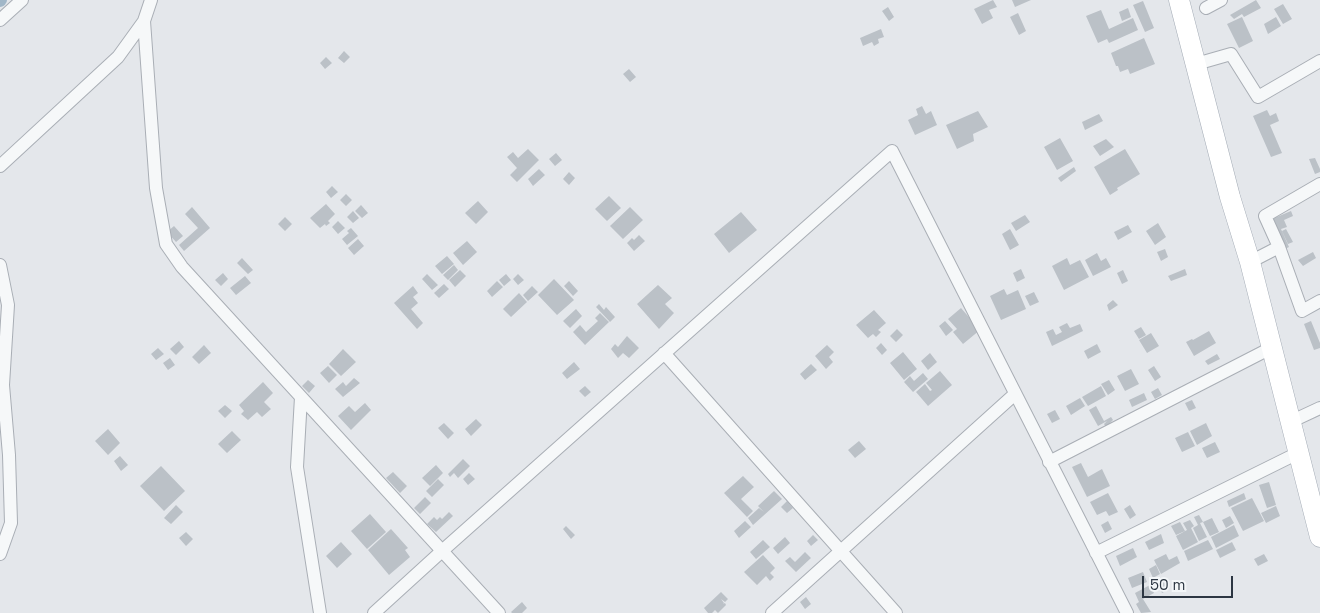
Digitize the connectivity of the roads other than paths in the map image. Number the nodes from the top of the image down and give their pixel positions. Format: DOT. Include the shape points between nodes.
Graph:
graph roads {
  1 [pos="22,0"];
  2 [pos="152,0"];
  3 [pos="1179,0"];
  4 [pos="1221,0"];
  5 [pos="1206,8"];
  6 [pos="0,20"];
  7 [pos="144,21"];
  8 [pos="1320,61"];
  9 [pos="1196,64"];
  10 [pos="0,166"];
  11 [pos="1320,184"];
  12 [pos="1279,247"];
  13 [pos="1250,262"];
  14 [pos="0,265"];
  15 [pos="1320,301"];
  16 [pos="1271,348"];
  17 [pos="664,353"];
  18 [pos="1015,394"];
  19 [pos="301,398"];
  20 [pos="1320,408"];
  21 [pos="1290,422"];
  22 [pos="1298,453"];
  23 [pos="1049,462"];
  24 [pos="1320,535"];
  25 [pos="442,551"];
  26 [pos="840,552"];
  27 [pos="1096,553"];
  28 [pos="0,554"];
  29 [pos="320,613"];
  30 [pos="374,613"];
  31 [pos="499,613"];
  32 [pos="772,613"];
  33 [pos="896,613"];
  34 [pos="1127,613"];
  1 -- 6 [label="street"];
  2 -- 7 [label="street"];
  3 -- 9 [label="main road"];
  4 -- 5 [label="street"];
  7 -- 10 [label="street" via="118,57"];
  7 -- 19 [label="street" via="156,188 166,244 182,267"];
  8 -- 9 [label="street" via="1258,97 1231,54"];
  9 -- 13 [label="main road"];
  11 -- 12 [label="street" via="1265,216"];
  12 -- 13 [label="street"];
  12 -- 15 [label="street" via="1302,311"];
  13 -- 16 [label="main road"];
  14 -- 28 [label="street" via="8,305 3,385 11,523"];
  16 -- 21 [label="main road"];
  16 -- 23 [label="street"];
  17 -- 18 [label="street" via="892,151"];
  17 -- 25 [label="street"];
  17 -- 26 [label="street"];
  18 -- 23 [label="street"];
  18 -- 26 [label="street"];
  19 -- 25 [label="street"];
  19 -- 29 [label="street" via="297,467"];
  20 -- 21 [label="street"];
  21 -- 22 [label="main road"];
  22 -- 24 [label="main road"];
  22 -- 27 [label="street"];
  23 -- 27 [label="street"];
  25 -- 30 [label="street"];
  25 -- 31 [label="street"];
  26 -- 32 [label="street"];
  26 -- 33 [label="street"];
  27 -- 34 [label="street"];
}
